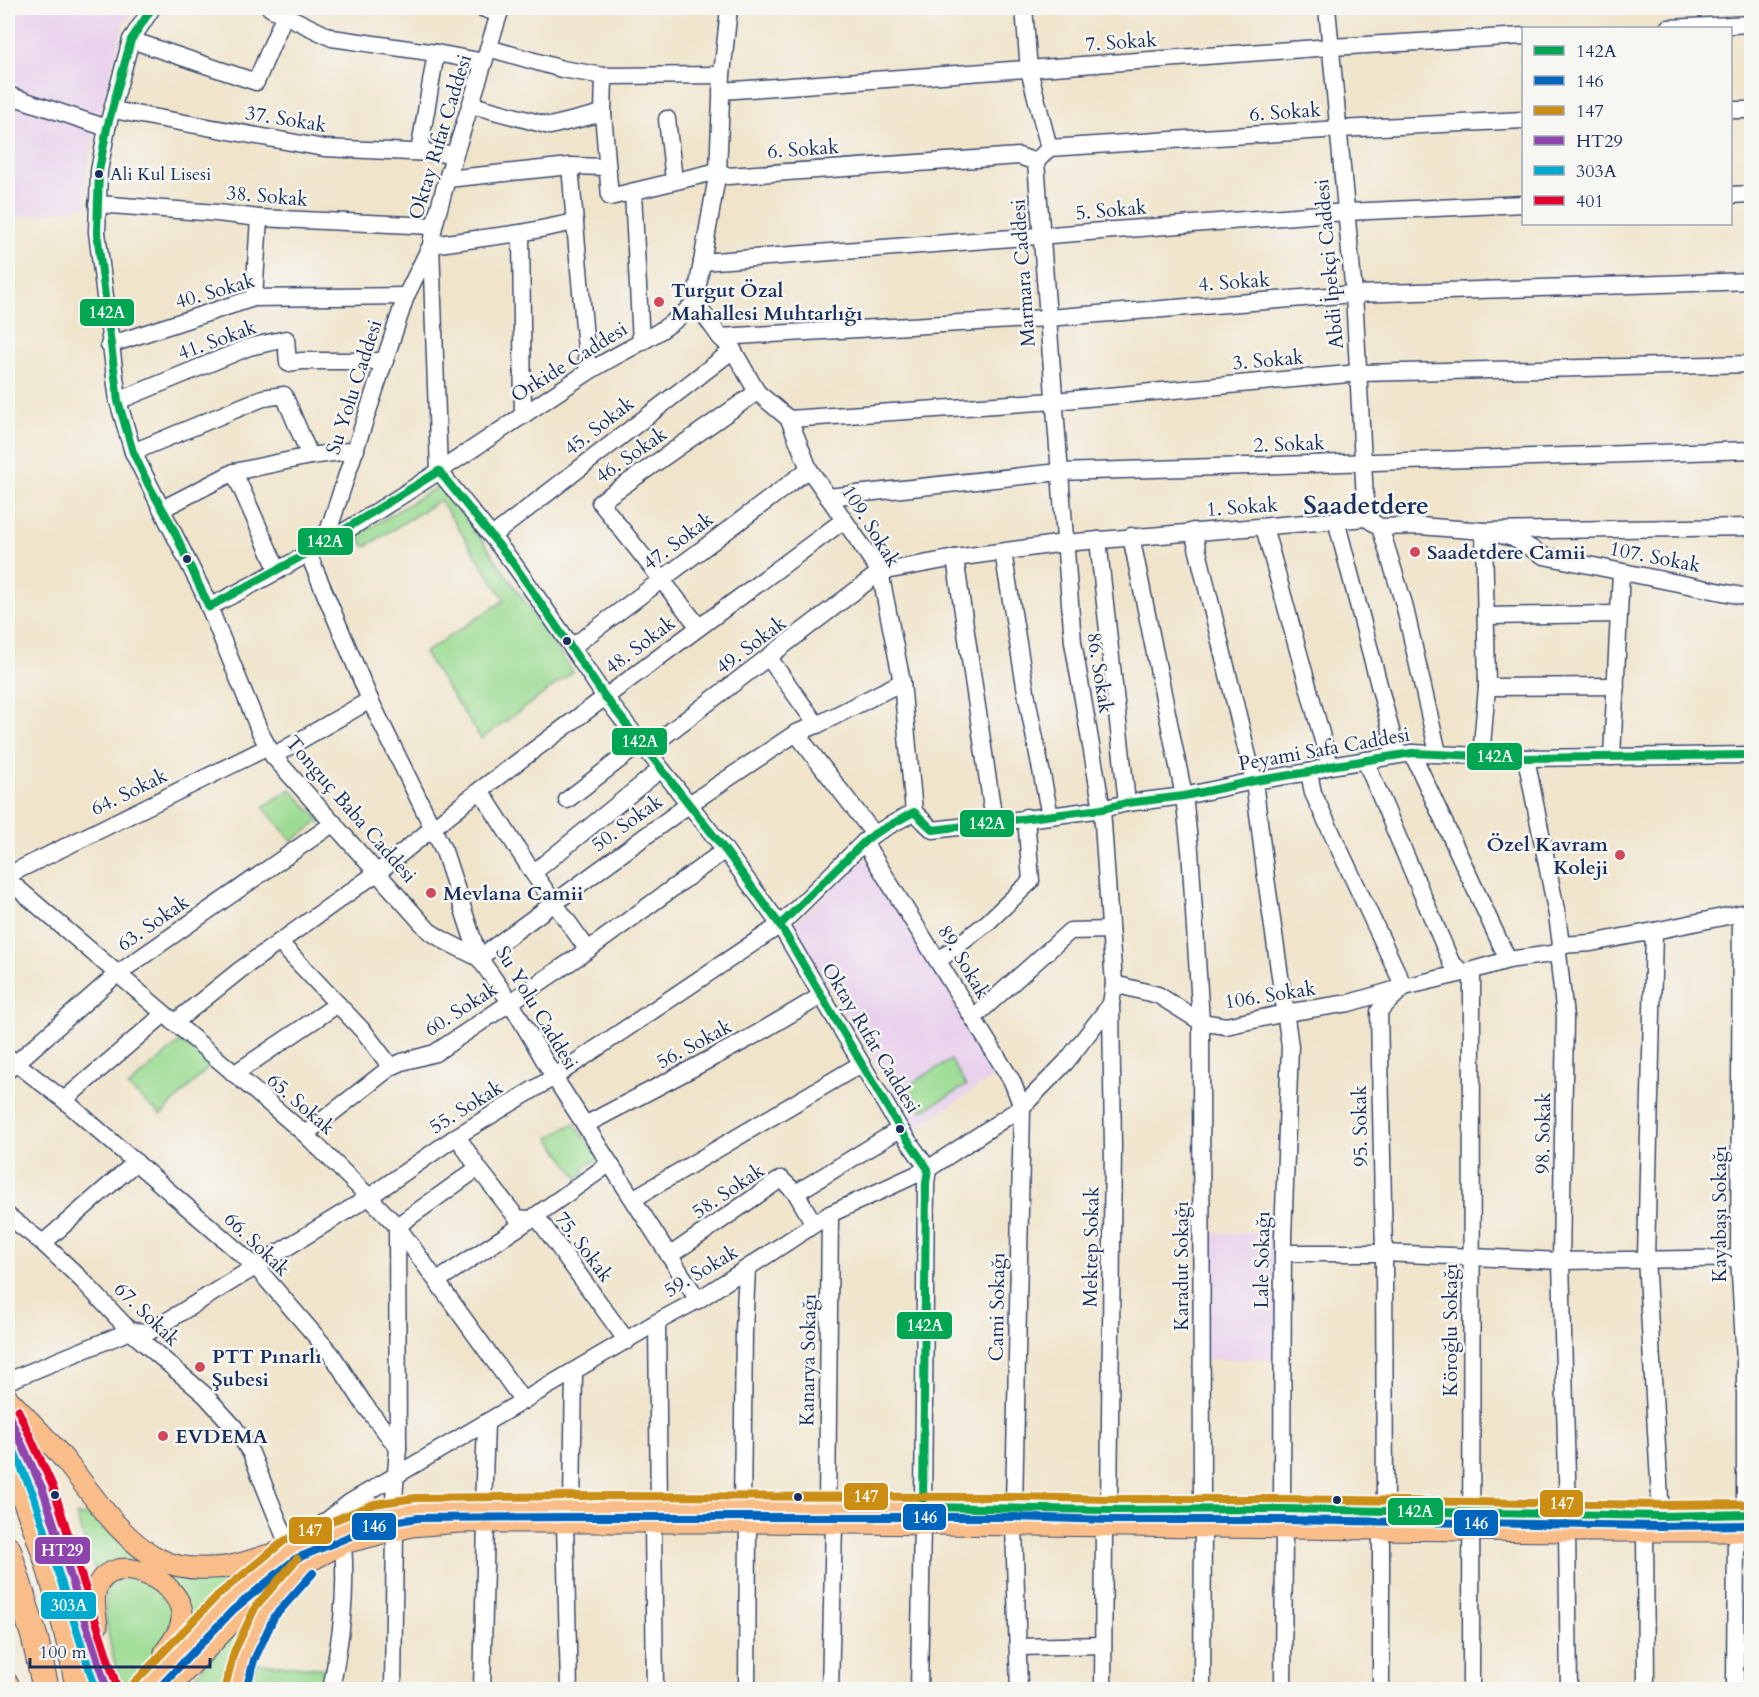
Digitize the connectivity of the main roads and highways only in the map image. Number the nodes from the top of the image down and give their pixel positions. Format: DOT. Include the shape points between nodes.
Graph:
graph roads {
  1 [pos="8,1400"];
  2 [pos="8,1414"];
  3 [pos="8,1460"];
  4 [pos="394,1520"];
  5 [pos="1568,1522"];
  6 [pos="1746,1522"];
  7 [pos="8,1550"];
  8 [pos="290,1550"];
  9 [pos="312,1558"];
  10 [pos="102,1668"];
  11 [pos="8,1684"];
  12 [pos="8,1689"];
  13 [pos="46,1689"];
  14 [pos="79,1689"];
  15 [pos="107,1689"];
  16 [pos="137,1689"];
  17 [pos="142,1689"];
  18 [pos="167,1689"];
  19 [pos="235,1689"];
  1 -- 8 [label="main road" via="49,1441 128,1536 160,1560 214,1568"];
  2 -- 10 [label="main road" via="43,1490"];
  3 -- 14 [label="highway" via="44,1550"];
  4 -- 5 [label="main road" via="412,1526 460,1522 485,1515 745,1514"];
  4 -- 8 [label="main road" via="377,1514"];
  4 -- 9 [label="main road"];
  5 -- 6 [label="main road" via="1661,1516"];
  5 -- 6 [label="main road" via="1645,1530"];
  7 -- 13 [label="highway"];
  8 -- 17 [label="main road" via="226,1602"];
  9 -- 18 [label="main road" via="285,1574 246,1607"];
  9 -- 19 [label="main road" via="265,1611 244,1656"];
  10 -- 15 [label="main road"];
  10 -- 16 [label="main road" via="95,1601 100,1581 117,1569 158,1579 176,1594 182,1621 177,1634"];
  11 -- 12 [label="main road"];
}
